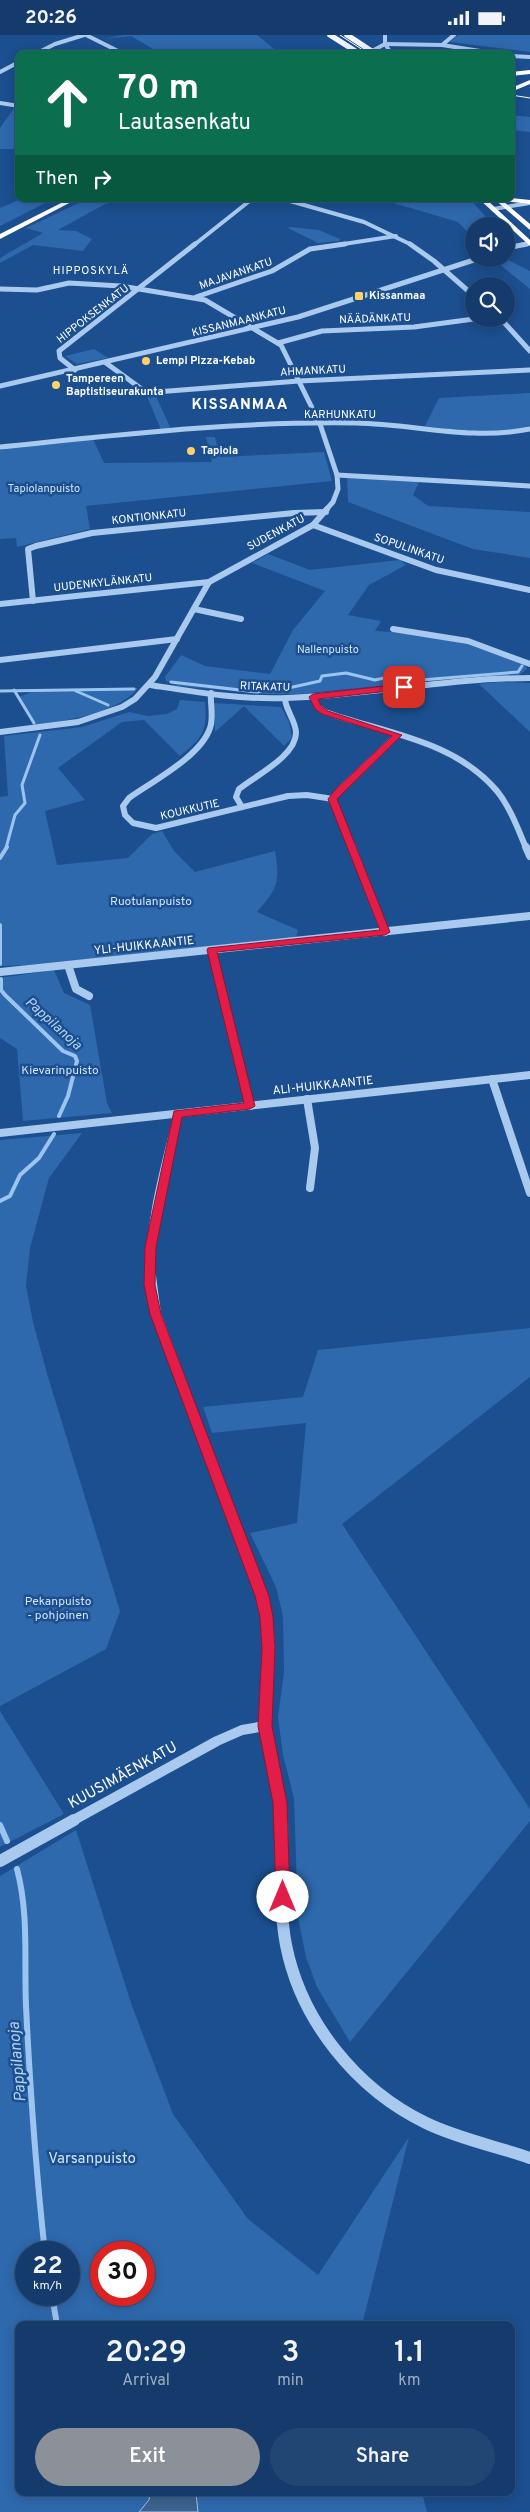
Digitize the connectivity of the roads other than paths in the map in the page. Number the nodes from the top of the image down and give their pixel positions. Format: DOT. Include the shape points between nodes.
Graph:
graph roads {
  1 [pos="85,35"];
  2 [pos="330,35"];
  3 [pos="347,35"];
  4 [pos="385,35"];
  5 [pos="454,35"];
  6 [pos="385,44"];
  7 [pos="442,45"];
  8 [pos="46,50"];
  9 [pos="116,50"];
  10 [pos="353,50"];
  11 [pos="370,50"];
  12 [pos="378,50"];
  13 [pos="388,50"];
  14 [pos="474,50"];
  15 [pos="515,56"];
  16 [pos="530,57"];
  17 [pos="15,64"];
  18 [pos="0,72"];
  19 [pos="530,73"];
  20 [pos="515,74"];
  21 [pos="515,80"];
  22 [pos="530,81"];
  23 [pos="515,85"];
  24 [pos="515,88"];
  25 [pos="0,103"];
  26 [pos="15,106"];
  27 [pos="55,202"];
  28 [pos="68,202"];
  29 [pos="248,202"];
  30 [pos="293,202"];
  31 [pos="485,202"];
  32 [pos="506,204"];
  33 [pos="530,204"];
  34 [pos="492,209"];
  35 [pos="518,216"];
  36 [pos="530,221"];
  37 [pos="530,228"];
  38 [pos="0,230"];
  39 [pos="396,236"];
  40 [pos="0,237"];
  41 [pos="530,243"];
  42 [pos="515,246"];
  43 [pos="465,264"];
  44 [pos="445,271"];
  45 [pos="465,288"];
  46 [pos="0,289"];
  47 [pos="138,289"];
  48 [pos="195,298"];
  49 [pos="465,320"];
  50 [pos="509,327"];
  51 [pos="255,329"];
  52 [pos="278,343"];
  53 [pos="530,351"];
  54 [pos="106,363"];
  55 [pos="75,370"];
  56 [pos="530,370"];
  57 [pos="299,381"];
  58 [pos="0,387"];
  59 [pos="320,424"];
  60 [pos="530,429"];
  61 [pos="0,447"];
  62 [pos="337,475"];
  63 [pos="530,486"];
  64 [pos="326,512"];
  65 [pos="313,525"];
  66 [pos="209,583"];
  67 [pos="530,590"];
  68 [pos="32,601"];
  69 [pos="0,604"];
  70 [pos="194,609"];
  71 [pos="242,619"];
  72 [pos="394,629"];
  73 [pos="177,639"];
  74 [pos="0,659"];
  75 [pos="530,664"];
  76 [pos="530,678"];
  77 [pos="150,685"];
  78 [pos="211,693"];
  79 [pos="313,697"];
  80 [pos="285,699"];
  81 [pos="0,732"];
  82 [pos="398,735"];
  83 [pos="333,799"];
  84 [pos="242,807"];
  85 [pos="530,855"];
  86 [pos="530,917"];
  87 [pos="385,932"];
  88 [pos="212,950"];
  89 [pos="68,965"];
  90 [pos="0,972"];
  91 [pos="89,996"];
  92 [pos="530,1075"];
  93 [pos="492,1079"];
  94 [pos="307,1099"];
  95 [pos="250,1106"];
  96 [pos="178,1114"];
  97 [pos="0,1133"];
  98 [pos="310,1188"];
  99 [pos="530,1193"];
  100 [pos="265,1726"];
  101 [pos="0,1861"];
  102 [pos="530,2157"];
  1 -- 8 [label="street"];
  1 -- 9 [label="street"];
  2 -- 10 [label="main road"];
  3 -- 11 [label="main road"];
  4 -- 6 [label="street"];
  5 -- 7 [label="street"];
  6 -- 7 [label="street"];
  6 -- 12 [label="street"];
  6 -- 13 [label="street" via="389,46"];
  7 -- 14 [label="street"];
  15 -- 16 [label="street"];
  17 -- 18 [label="street"];
  19 -- 20 [label="highway"];
  19 -- 21 [label="highway"];
  22 -- 23 [label="highway"];
  22 -- 24 [label="highway"];
  25 -- 26 [label="street"];
  27 -- 38 [label="highway"];
  28 -- 40 [label="highway"];
  29 -- 47 [label="street, HIPPOKSENKATU"];
  30 -- 39 [label="street" via="371,225"];
  31 -- 34 [label="highway"];
  32 -- 33 [label="highway"];
  32 -- 34 [label="street"];
  32 -- 35 [label="highway"];
  34 -- 41 [label="highway"];
  35 -- 36 [label="highway"];
  35 -- 37 [label="highway"];
  39 -- 44 [label="street"];
  39 -- 48 [label="street, MAJAVANKATU" via="316,247 272,271"];
  41 -- 42 [label="street"];
  43 -- 44 [label="street, KISSANMAANKATU"];
  44 -- 45 [label="street"];
  44 -- 51 [label="street, KISSANMAANKATU"];
  46 -- 47 [label="street, SUDENKATU" via="37,290 69,283"];
  47 -- 48 [label="street, SUDENKATU"];
  47 -- 55 [label="street, HIPPOKSENKATU" via="58,352 60,359"];
  48 -- 51 [label="street, SUDENKATU" via="210,302"];
  49 -- 52 [label="street, NÄÄDÄNKATU" via="414,327 322,331"];
  50 -- 53 [label="street"];
  51 -- 52 [label="street, SUDENKATU"];
  51 -- 54 [label="street, KISSANMAANKATU"];
  52 -- 57 [label="street, SUDENKATU"];
  54 -- 55 [label="street, KISSANMAANKATU"];
  54 -- 57 [label="street, AHMANKATU" via="150,392"];
  55 -- 58 [label="street, KISSANMAANKATU"];
  56 -- 57 [label="street, AHMANKATU"];
  57 -- 59 [label="street, SUDENKATU"];
  59 -- 60 [label="street, KARHUNKATU" via="368,423 480,435"];
  59 -- 61 [label="street, KARHUNKATU" via="163,432"];
  59 -- 62 [label="street, SUDENKATU"];
  62 -- 63 [label="street"];
  62 -- 64 [label="street, SUDENKATU" via="338,491"];
  64 -- 65 [label="street, SUDENKATU"];
  64 -- 68 [label="street, KONTIONKATU" via="92,533 36,546 28,549"];
  65 -- 66 [label="street, SUDENKATU"];
  65 -- 67 [label="street, SOPULINKATU" via="436,570"];
  66 -- 68 [label="street, UUDENKYLÄNKATU"];
  66 -- 70 [label="street"];
  68 -- 69 [label="street, UUDENKYLÄNKATU"];
  70 -- 71 [label="street"];
  70 -- 73 [label="street"];
  72 -- 75 [label="street" via="468,641"];
  73 -- 74 [label="street"];
  73 -- 77 [label="street"];
  76 -- 79 [label="street, RITAKATU" via="477,679"];
  77 -- 78 [label="street, RITAKATU"];
  77 -- 81 [label="street" via="128,704 90,718 60,726"];
  78 -- 80 [label="street, RITAKATU"];
  78 -- 84 [label="street, KOUKKUTIE" via="211,726 207,735 184,758 129,798 123,810 134,823 156,828"];
  79 -- 80 [label="street, RITAKATU"];
  79 -- 82 [label="street" via="325,712"];
  80 -- 84 [label="street" via="296,729 294,743 285,755 239,789 236,797"];
  82 -- 83 [label="street"];
  82 -- 85 [label="street" via="445,751 479,773 500,795"];
  83 -- 84 [label="street, KOUKKUTIE" via="299,795"];
  83 -- 87 [label="street"];
  86 -- 87 [label="street, YLI-HUIKKAANTIE"];
  87 -- 88 [label="street, YLI-HUIKKAANTIE"];
  88 -- 89 [label="street, YLI-HUIKKAANTIE"];
  88 -- 95 [label="street"];
  89 -- 90 [label="street, YLI-HUIKKAANTIE"];
  89 -- 91 [label="street" via="76,989"];
  92 -- 93 [label="street, ALI-HUIKKAANTIE"];
  93 -- 94 [label="street, ALI-HUIKKAANTIE"];
  93 -- 99 [label="street"];
  94 -- 95 [label="street, ALI-HUIKKAANTIE"];
  94 -- 98 [label="street" via="315,1148"];
  95 -- 96 [label="street, ALI-HUIKKAANTIE"];
  96 -- 97 [label="street, ALI-HUIKKAANTIE"];
  96 -- 100 [label="street" via="150,1247 151,1291 156,1314 262,1596 269,1629"];
  100 -- 101 [label="street, KUUSIMÄENKATU" via="242,1730 217,1741"];
  100 -- 102 [label="street" via="282,1819 286,1945 300,1990 321,2030 377,2092 410,2115 453,2133"];
}
